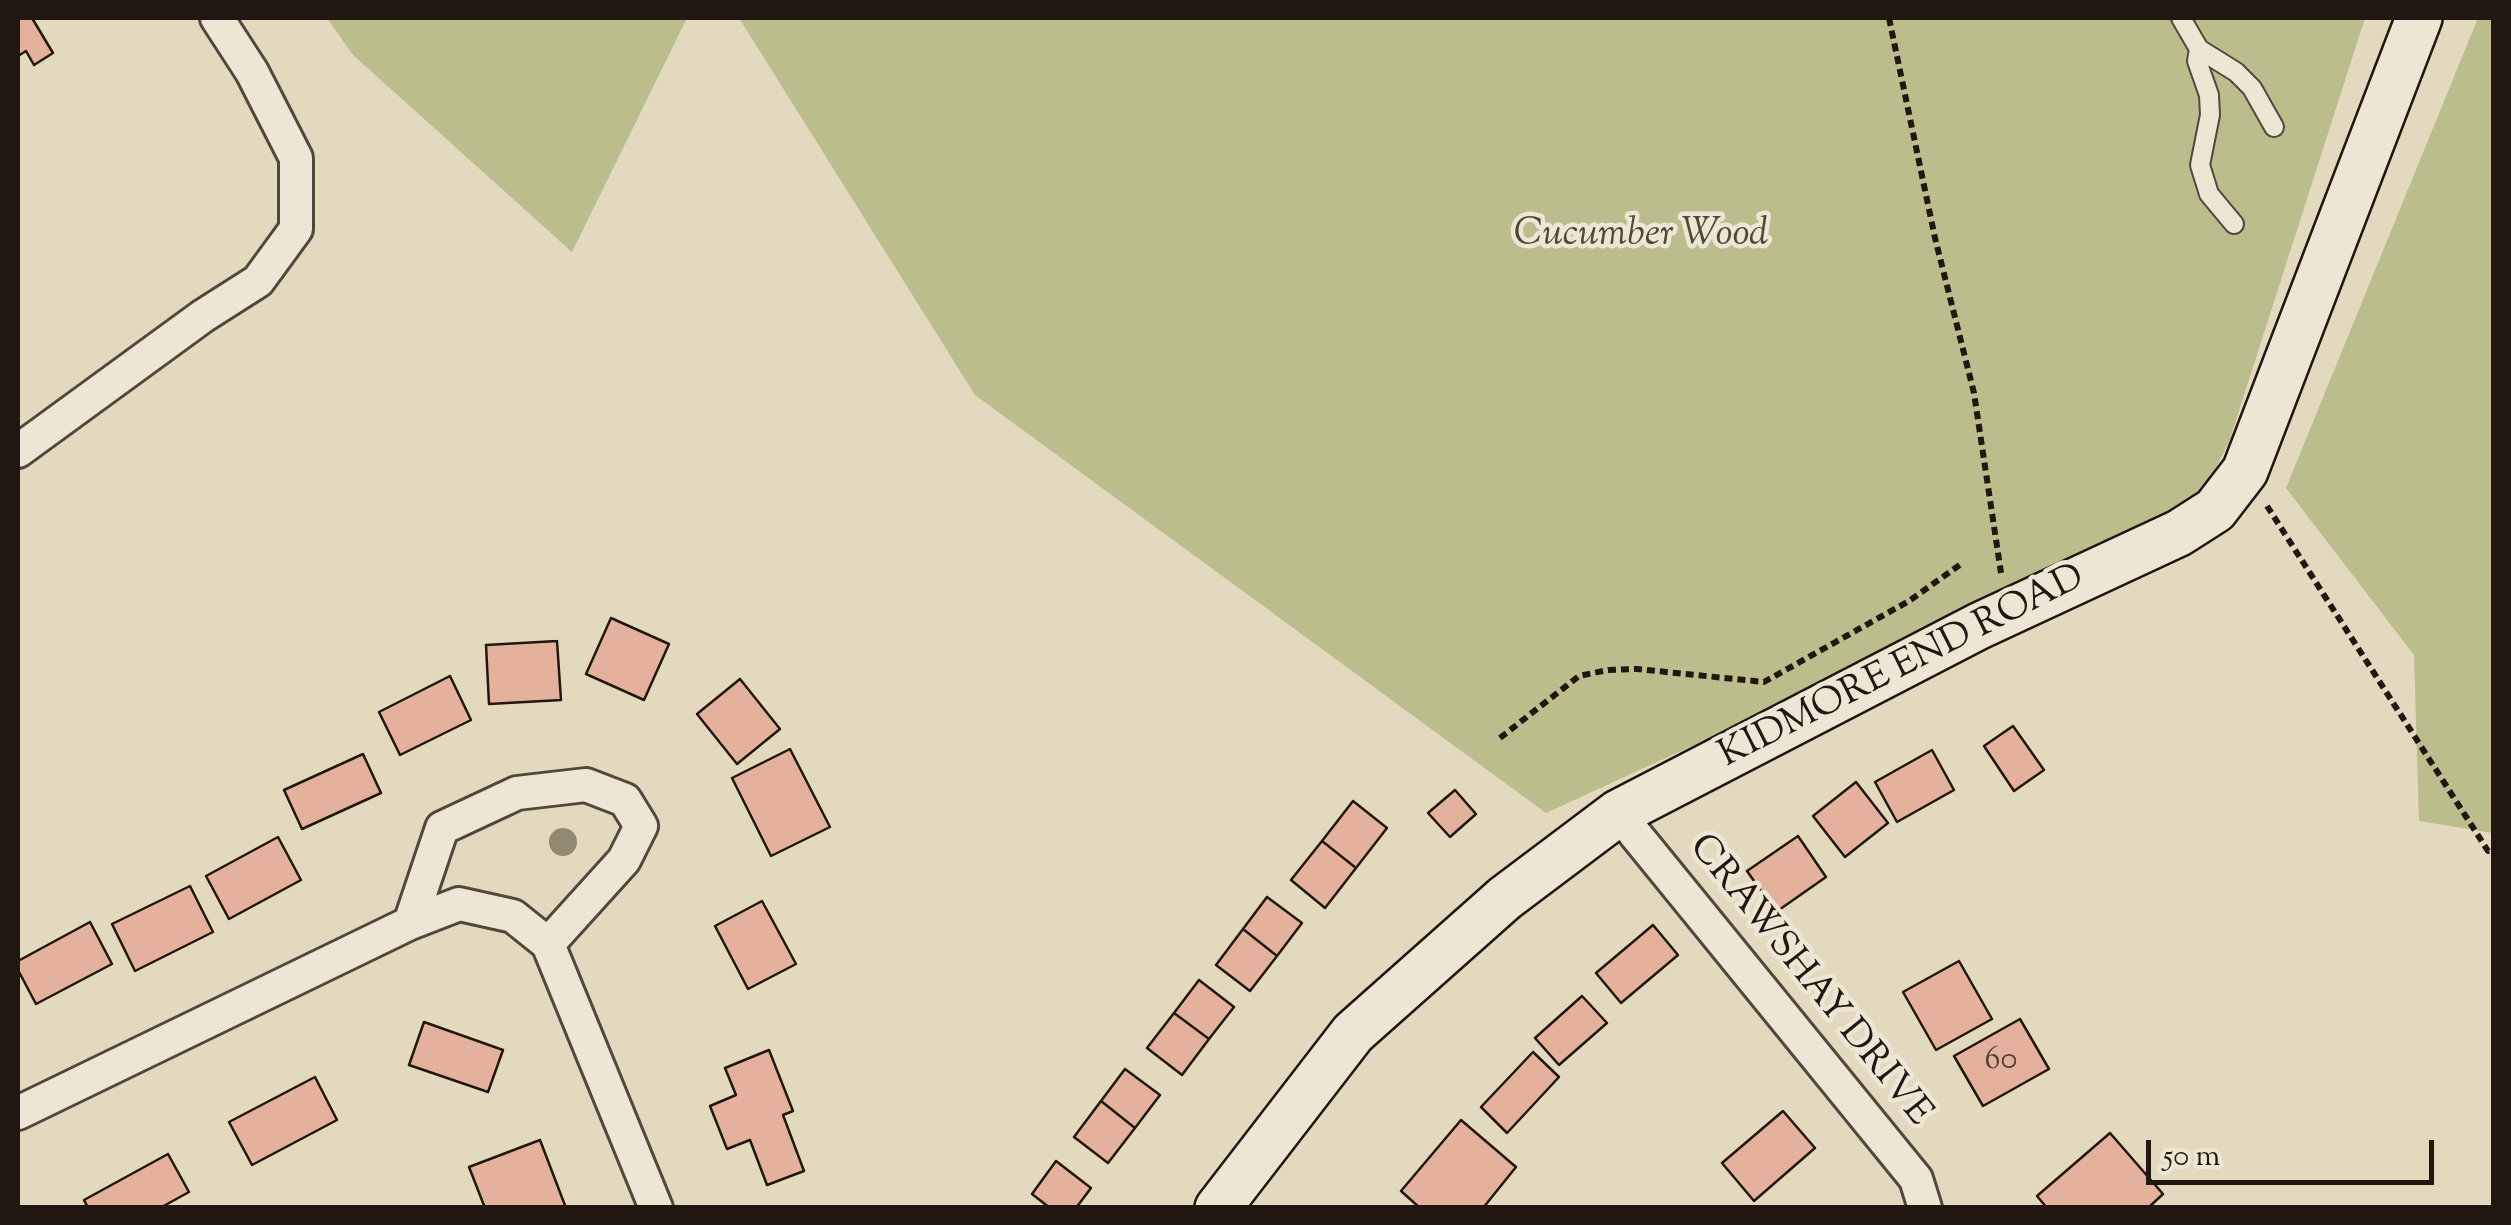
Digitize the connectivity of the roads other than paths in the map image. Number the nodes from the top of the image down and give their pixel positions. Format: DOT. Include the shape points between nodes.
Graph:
graph roads {
  1 [pos="217,18"];
  2 [pos="2181,18"];
  3 [pos="2419,18"];
  4 [pos="2199,49"];
  5 [pos="2274,127"];
  6 [pos="2234,224"];
  7 [pos="18,451"];
  8 [pos="1618,813"];
  9 [pos="410,923"];
  10 [pos="548,944"];
  11 [pos="18,1113"];
  12 [pos="656,1208"];
  13 [pos="1218,1208"];
  14 [pos="1925,1208"];
  1 -- 7 [label="street" via="296,158 296,229 258,281"];
  2 -- 4 [label="lane"];
  3 -- 8 [label="street, KIDMORE END ROAD" via="2245,471 2215,510"];
  4 -- 5 [label="lane" via="2252,88"];
  4 -- 6 [label="lane" via="2210,114 2200,164 2209,194"];
  8 -- 13 [label="street, KIDMORE END ROAD" via="1504,898 1353,1033"];
  8 -- 14 [label="street, CRAWSHAY DRIVE" via="1916,1179"];
  9 -- 10 [label="street" via="459,904 513,916"];
  9 -- 10 [label="street" via="442,828 518,793 586,784 625,800 641,826 624,860"];
  9 -- 11 [label="street"];
  10 -- 12 [label="street"];
}
